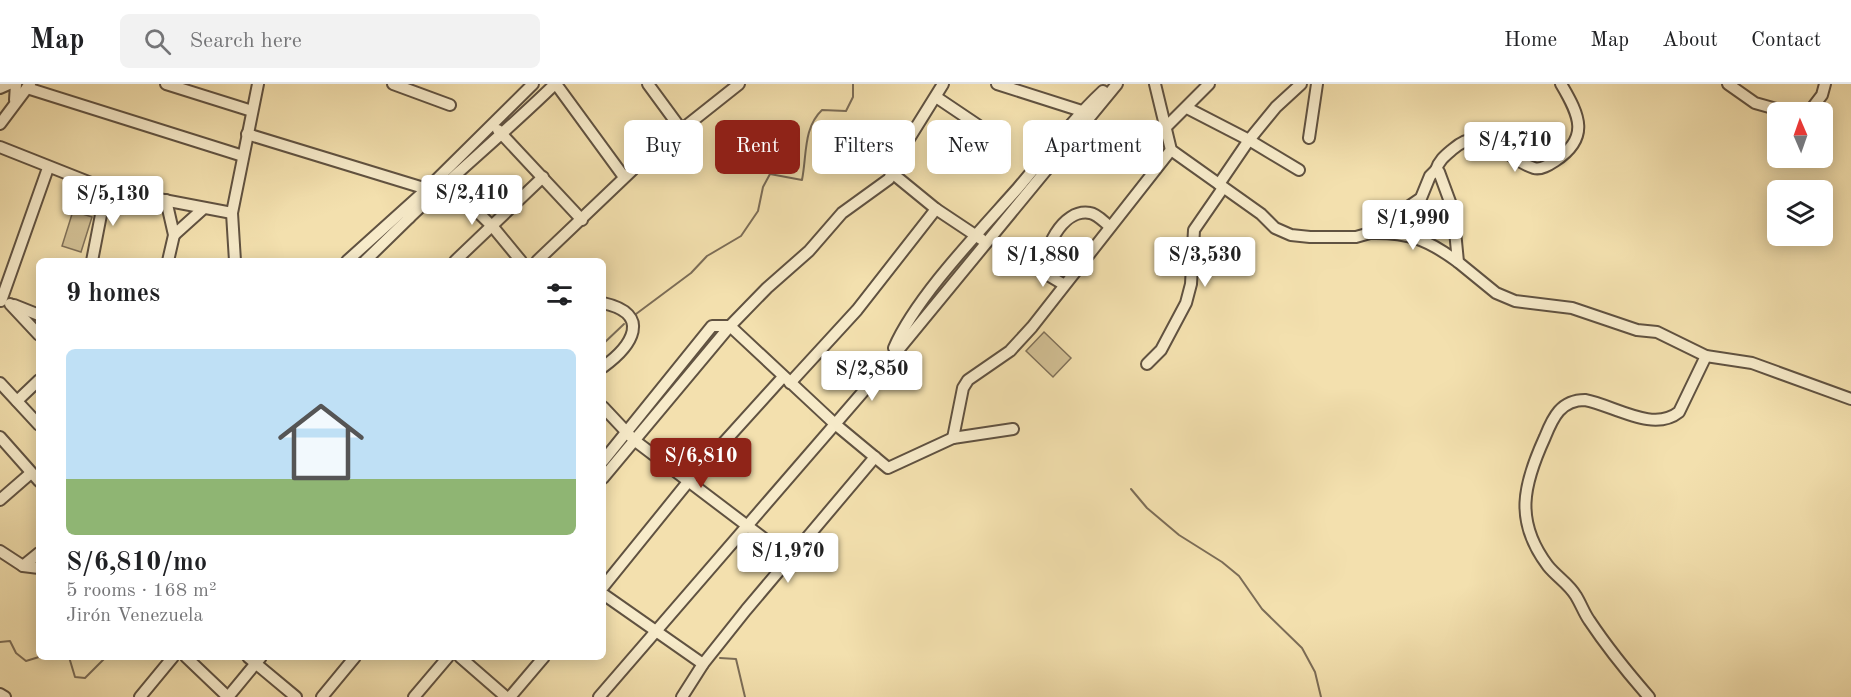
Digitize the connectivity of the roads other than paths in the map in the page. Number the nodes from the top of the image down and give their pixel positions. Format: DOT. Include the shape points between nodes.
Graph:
graph roads {
  1 [pos="9,84"];
  2 [pos="166,84"];
  3 [pos="258,84"];
  4 [pos="393,84"];
  5 [pos="533,84"];
  6 [pos="555,84"];
  7 [pos="648,84"];
  8 [pos="739,84"];
  9 [pos="943,84"];
  10 [pos="997,84"];
  11 [pos="1155,84"];
  12 [pos="1209,84"];
  13 [pos="1301,84"];
  14 [pos="1317,84"];
  15 [pos="1561,84"];
  16 [pos="1728,84"];
  17 [pos="1825,84"];
  18 [pos="24,85"];
  19 [pos="1115,86"];
  20 [pos="0,88"];
  21 [pos="936,97"];
  22 [pos="1818,102"];
  23 [pos="450,105"];
  24 [pos="1767,106"];
  25 [pos="1187,108"];
  26 [pos="252,111"];
  27 [pos="1087,113"];
  28 [pos="674,120"];
  29 [pos="693,120"];
  30 [pos="970,120"];
  31 [pos="0,122"];
  32 [pos="493,124"];
  33 [pos="1164,129"];
  34 [pos="915,130"];
  35 [pos="247,134"];
  36 [pos="503,135"];
  37 [pos="1309,138"];
  38 [pos="1249,140"];
  39 [pos="0,147"];
  40 [pos="1171,150"];
  41 [pos="243,156"];
  42 [pos="48,168"];
  43 [pos="1299,170"];
  44 [pos="1436,170"];
  45 [pos="628,174"];
  46 [pos="892,174"];
  47 [pos="893,174"];
  48 [pos="543,177"];
  49 [pos="624,177"];
  50 [pos="444,179"];
  51 [pos="1221,186"];
  52 [pos="106,189"];
  53 [pos="427,189"];
  54 [pos="166,200"];
  55 [pos="204,208"];
  56 [pos="936,209"];
  57 [pos="232,213"];
  58 [pos="407,214"];
  59 [pos="582,220"];
  60 [pos="1109,226"];
  61 [pos="493,227"];
  62 [pos="1370,233"];
  63 [pos="174,235"];
  64 [pos="980,239"];
  65 [pos="377,256"];
  66 [pos="93,258"];
  67 [pos="169,258"];
  68 [pos="235,258"];
  69 [pos="351,258"];
  70 [pos="458,258"];
  71 [pos="519,258"];
  72 [pos="540,258"];
  73 [pos="1458,262"];
  74 [pos="1063,284"];
  75 [pos="4,301"];
  76 [pos="606,304"];
  77 [pos="36,314"];
  78 [pos="730,327"];
  79 [pos="36,332"];
  80 [pos="1706,356"];
  81 [pos="1148,364"];
  82 [pos="606,365"];
  83 [pos="786,380"];
  84 [pos="0,383"];
  85 [pos="36,383"];
  86 [pos="1851,399"];
  87 [pos="17,401"];
  88 [pos="606,410"];
  89 [pos="36,422"];
  90 [pos="835,424"];
  91 [pos="1013,429"];
  92 [pos="626,432"];
  93 [pos="953,438"];
  94 [pos="0,439"];
  95 [pos="634,440"];
  96 [pos="606,457"];
  97 [pos="875,458"];
  98 [pos="606,474"];
  99 [pos="35,477"];
  100 [pos="688,482"];
  101 [pos="0,500"];
  102 [pos="746,527"];
  103 [pos="0,551"];
  104 [pos="36,555"];
  105 [pos="791,559"];
  106 [pos="23,566"];
  107 [pos="36,568"];
  108 [pos="606,583"];
  109 [pos="606,596"];
  110 [pos="655,631"];
  111 [pos="171,660"];
  112 [pos="189,660"];
  113 [pos="254,660"];
  114 [pos="256,660"];
  115 [pos="353,660"];
  116 [pos="445,660"];
  117 [pos="464,660"];
  118 [pos="541,660"];
  119 [pos="703,664"];
  120 [pos="0,694"];
  121 [pos="1643,696"];
  122 [pos="5,697"];
  123 [pos="140,697"];
  124 [pos="228,697"];
  125 [pos="296,697"];
  126 [pos="322,697"];
  127 [pos="414,697"];
  128 [pos="508,697"];
  129 [pos="599,697"];
  130 [pos="682,697"];
  1 -- 20 [label="street"];
  2 -- 26 [label="street"];
  3 -- 26 [label="street"];
  4 -- 23 [label="street"];
  5 -- 32 [label="street"];
  6 -- 36 [label="street"];
  6 -- 49 [label="street"];
  7 -- 28 [label="street"];
  8 -- 29 [label="street"];
  9 -- 21 [label="street"];
  10 -- 27 [label="street"];
  11 -- 33 [label="street"];
  12 -- 25 [label="street"];
  13 -- 38 [label="street"];
  14 -- 37 [label="street"];
  15 -- 44 [label="street" via="1576,113 1579,131 1574,147 1560,158 1533,168 1476,138 1460,143"];
  16 -- 24 [label="street" via="1755,103"];
  17 -- 22 [label="street"];
  18 -- 31 [label="street"];
  18 -- 41 [label="street"];
  19 -- 27 [label="street"];
  21 -- 30 [label="street"];
  21 -- 34 [label="street"];
  25 -- 33 [label="street"];
  25 -- 38 [label="street"];
  26 -- 35 [label="street"];
  27 -- 64 [label="street"];
  32 -- 36 [label="street"];
  32 -- 50 [label="street"];
  33 -- 40 [label="street"];
  35 -- 41 [label="street"];
  35 -- 53 [label="street"];
  36 -- 48 [label="street"];
  36 -- 50 [label="street"];
  38 -- 43 [label="street"];
  38 -- 51 [label="street"];
  39 -- 42 [label="street"];
  40 -- 51 [label="street"];
  40 -- 60 [label="street"];
  41 -- 57 [label="street"];
  42 -- 52 [label="street"];
  42 -- 75 [label="street"];
  44 -- 62 [label="street" via="1421,198"];
  44 -- 73 [label="street" via="1453,210"];
  45 -- 49 [label="street"];
  46 -- 78 [label="street" via="842,213 809,251"];
  47 -- 56 [label="street"];
  48 -- 59 [label="street"];
  48 -- 61 [label="street"];
  49 -- 59 [label="street"];
  50 -- 53 [label="street"];
  50 -- 58 [label="street"];
  50 -- 61 [label="street"];
  51 -- 62 [label="street" via="1275,228 1291,235 1356,237"];
  51 -- 81 [label="street" via="1194,230 1186,303 1161,350"];
  52 -- 54 [label="street"];
  52 -- 66 [label="street"];
  53 -- 58 [label="street"];
  54 -- 55 [label="street"];
  54 -- 63 [label="street"];
  55 -- 57 [label="street"];
  55 -- 63 [label="street"];
  56 -- 64 [label="street"];
  56 -- 83 [label="street" via="857,310"];
  57 -- 68 [label="street"];
  58 -- 65 [label="street"];
  58 -- 69 [label="street"];
  59 -- 72 [label="street"];
  60 -- 74 [label="street"];
  60 -- 74 [label="street" via="1091,213 1069,218 1047,250 1044,264 1046,274"];
  61 -- 70 [label="street"];
  61 -- 71 [label="street"];
  62 -- 73 [label="street" via="1411,235"];
  63 -- 67 [label="street"];
  64 -- 90 [label="street" via="890,360"];
  73 -- 80 [label="street" via="1496,293 1515,301 1572,308 1637,330 1657,332"];
  74 -- 93 [label="street" via="1010,351 968,380"];
  75 -- 77 [label="street"];
  75 -- 79 [label="street"];
  76 -- 82 [label="street" via="617,306 633,321 633,332 621,354"];
  78 -- 83 [label="street"];
  78 -- 92 [label="street" via="712,326"];
  78 -- 95 [label="street"];
  80 -- 86 [label="street" via="1762,366"];
  80 -- 121 [label="street" via="1673,417 1654,421 1585,400 1574,400 1561,407 1535,457 1526,500 1525,517 1533,543 1550,569 1575,594"];
  83 -- 90 [label="street"];
  83 -- 100 [label="street"];
  84 -- 87 [label="street"];
  85 -- 87 [label="street"];
  87 -- 89 [label="street"];
  88 -- 92 [label="street"];
  90 -- 97 [label="street"];
  90 -- 102 [label="street"];
  91 -- 93 [label="street"];
  92 -- 95 [label="street"];
  92 -- 96 [label="street"];
  93 -- 97 [label="street" via="892,467"];
  94 -- 99 [label="street"];
  95 -- 98 [label="street"];
  95 -- 100 [label="street"];
  97 -- 105 [label="street"];
  99 -- 101 [label="street"];
  100 -- 102 [label="street"];
  100 -- 108 [label="street"];
  102 -- 105 [label="street"];
  102 -- 110 [label="street"];
  103 -- 106 [label="street"];
  104 -- 106 [label="street"];
  105 -- 119 [label="street"];
  106 -- 107 [label="street"];
  109 -- 110 [label="street"];
  110 -- 119 [label="street"];
  110 -- 129 [label="street"];
  111 -- 123 [label="street"];
  112 -- 124 [label="street"];
  113 -- 124 [label="street"];
  114 -- 125 [label="street"];
  115 -- 126 [label="street"];
  116 -- 127 [label="street"];
  117 -- 128 [label="street"];
  118 -- 128 [label="street"];
  119 -- 130 [label="street"];
  120 -- 122 [label="street"];
}
